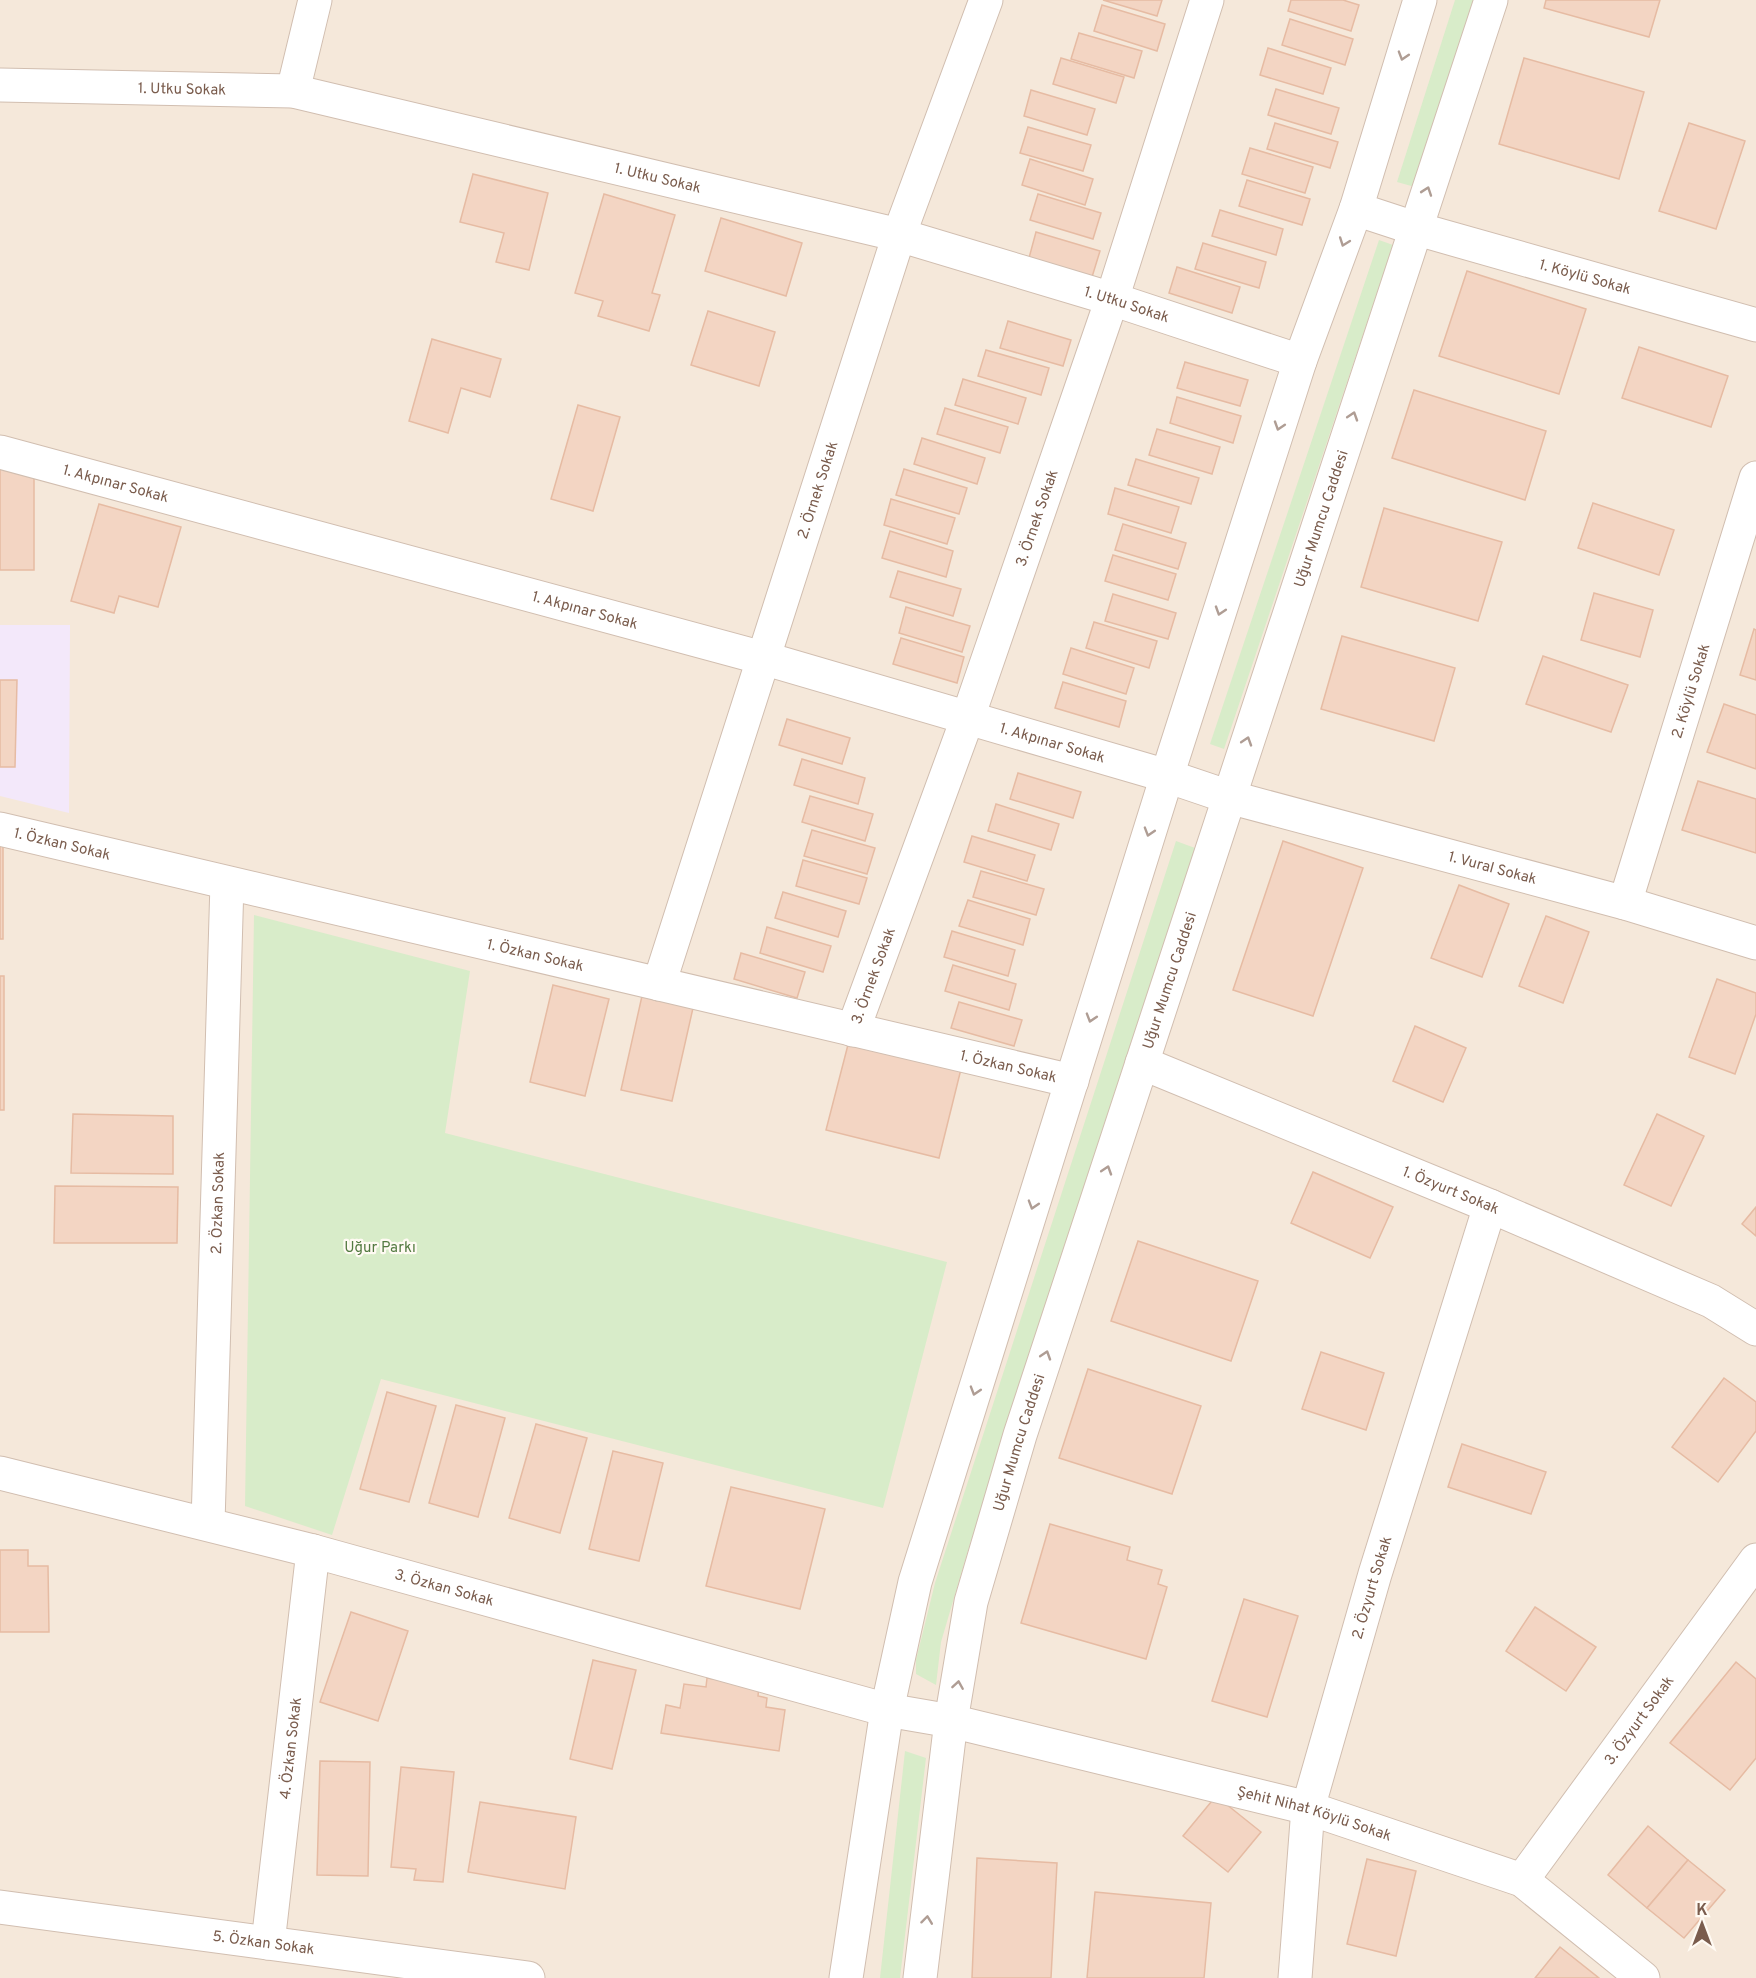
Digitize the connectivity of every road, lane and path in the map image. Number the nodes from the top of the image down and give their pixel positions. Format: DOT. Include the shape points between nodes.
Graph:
graph roads {
  1 [pos="315,0"];
  2 [pos="986,0"];
  3 [pos="1207,0"];
  4 [pos="1420,0"];
  5 [pos="1491,0"];
  6 [pos="0,85"];
  7 [pos="293,90"];
  8 [pos="1356,209"];
  9 [pos="1414,228"];
  10 [pos="899,236"];
  11 [pos="1112,299"];
  12 [pos="1756,325"];
  13 [pos="1300,361"];
  14 [pos="0,452"];
  15 [pos="1756,478"];
  16 [pos="764,658"];
  17 [pos="968,717"];
  18 [pos="1167,776"];
  19 [pos="1229,797"];
  20 [pos="0,829"];
  21 [pos="226,883"];
  22 [pos="1625,903"];
  23 [pos="1756,943"];
  24 [pos="659,984"];
  25 [pos="853,1030"];
  26 [pos="1142,1063"];
  27 [pos="1072,1081"];
  28 [pos="1490,1206"];
  29 [pos="1756,1329"];
  30 [pos="0,1473"];
  31 [pos="208,1523"];
  32 [pos="313,1551"];
  33 [pos="1756,1560"];
  34 [pos="887,1710"];
  35 [pos="951,1721"];
  36 [pos="1308,1808"];
  37 [pos="1521,1880"];
  38 [pos="0,1907"];
  39 [pos="268,1943"];
  40 [pos="449,1973"];
  41 [pos="528,1978"];
  42 [pos="846,1978"];
  43 [pos="920,1978"];
  44 [pos="1295,1978"];
  45 [pos="1643,1978"];
  1 -- 7 [label="street"];
  2 -- 10 [label="street, 2. Örnek Sokak"];
  3 -- 11 [label="street, 3. Örnek Sokak"];
  4 -- 8 [label="street, one-way"];
  9 -- 5 [label="street, Uğur Mumcu Caddesi, one-way"];
  6 -- 7 [label="street, 1. Utku Sokak"];
  7 -- 10 [label="street, 1. Utku Sokak"];
  8 -- 9 [label="street, 1. Köylü Sokak"];
  8 -- 13 [label="street, one-way"];
  9 -- 12 [label="street, 1. Köylü Sokak"];
  19 -- 9 [label="street, Uğur Mumcu Caddesi, one-way"];
  10 -- 11 [label="street, 1. Utku Sokak"];
  10 -- 16 [label="street, 2. Örnek Sokak"];
  11 -- 13 [label="street, 1. Utku Sokak"];
  11 -- 17 [label="street, 3. Örnek Sokak"];
  13 -- 18 [label="street, one-way"];
  14 -- 16 [label="street, 1. Akpınar Sokak"];
  15 -- 22 [label="street, 2. Köylü Sokak"];
  16 -- 17 [label="street, 1. Akpınar Sokak"];
  16 -- 24 [label="street, 2. Örnek Sokak"];
  17 -- 18 [label="street, 1. Akpınar Sokak"];
  17 -- 25 [label="street, 3. Örnek Sokak"];
  18 -- 19 [label="street, 1. Akpınar Sokak"];
  18 -- 27 [label="street, one-way"];
  19 -- 22 [label="street, 1. Vural Sokak"];
  19 -- 26 [label="street, Uğur Mumcu Caddesi"];
  20 -- 21 [label="street, 1. Özkan Sokak"];
  21 -- 24 [label="street, 1. Özkan Sokak"];
  21 -- 31 [label="street, 2. Özkan Sokak"];
  22 -- 23 [label="street, 1. Vural Sokak"];
  24 -- 25 [label="street, 1. Özkan Sokak"];
  25 -- 27 [label="street, 1. Özkan Sokak"];
  26 -- 28 [label="street, 1. Özyurt Sokak"];
  35 -- 26 [label="street, Uğur Mumcu Caddesi, one-way" via="971,1602 995,1515"];
  27 -- 34 [label="street, one-way" via="915,1582"];
  28 -- 29 [label="street, 1. Özyurt Sokak" via="1711,1301"];
  28 -- 36 [label="street, 2. Özyurt Sokak" via="1375,1574"];
  30 -- 31 [label="street, 3. Özkan Sokak"];
  31 -- 32 [label="street, 3. Özkan Sokak"];
  32 -- 34 [label="street, 3. Özkan Sokak"];
  32 -- 39 [label="street, 4. Özkan Sokak"];
  33 -- 37 [label="street, 3. Özyurt Sokak"];
  34 -- 35 [label="street, 3. Özkan Sokak"];
  34 -- 42 [label="street"];
  35 -- 36 [label="street, Şehit Nihat Köylü Sokak"];
  43 -- 35 [label="street, Uğur Mumcu Caddesi, one-way"];
  36 -- 37 [label="street, Şehit Nihat Köylü Sokak"];
  36 -- 44 [label="street, 2. Özyurt Sokak"];
  37 -- 45 [label="street, Şehit Nihat Köylü Sokak"];
  38 -- 39 [label="street, 5. Özkan Sokak"];
  39 -- 40 [label="street, 5. Özkan Sokak"];
  40 -- 41 [label="street, 5. Özkan Sokak"];
}
